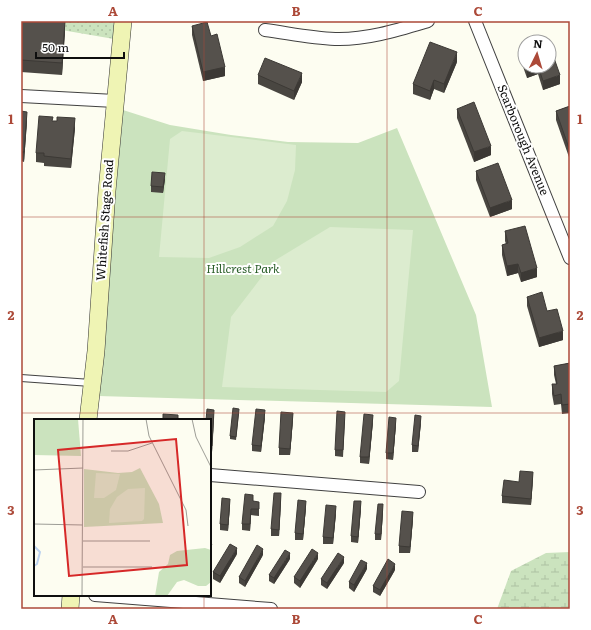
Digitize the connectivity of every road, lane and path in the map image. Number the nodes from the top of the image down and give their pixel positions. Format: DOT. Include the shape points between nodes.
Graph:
graph roads {
  1 [pos="123,21"];
  2 [pos="428,21"];
  3 [pos="475,21"];
  4 [pos="265,30"];
  5 [pos="21,96"];
  6 [pos="115,101"];
  7 [pos="570,258"];
  8 [pos="21,378"];
  9 [pos="92,383"];
  10 [pos="88,419"];
  11 [pos="211,475"];
  12 [pos="419,492"];
  13 [pos="71,596"];
  14 [pos="108,596"];
  15 [pos="70,609"];
  16 [pos="271,609"];
  1 -- 6 [label="main road, Whitefish Stage Road"];
  2 -- 4 [label="street" via="373,36 348,38 312,38"];
  3 -- 7 [label="street, Scarborough Avenue"];
  5 -- 6 [label="street"];
  6 -- 9 [label="main road, Whitefish Stage Road"];
  8 -- 9 [label="lane"];
  9 -- 10 [label="main road, Whitefish Stage Road"];
  11 -- 12 [label="street"];
  13 -- 15 [label="main road"];
  14 -- 16 [label="street"];
}
